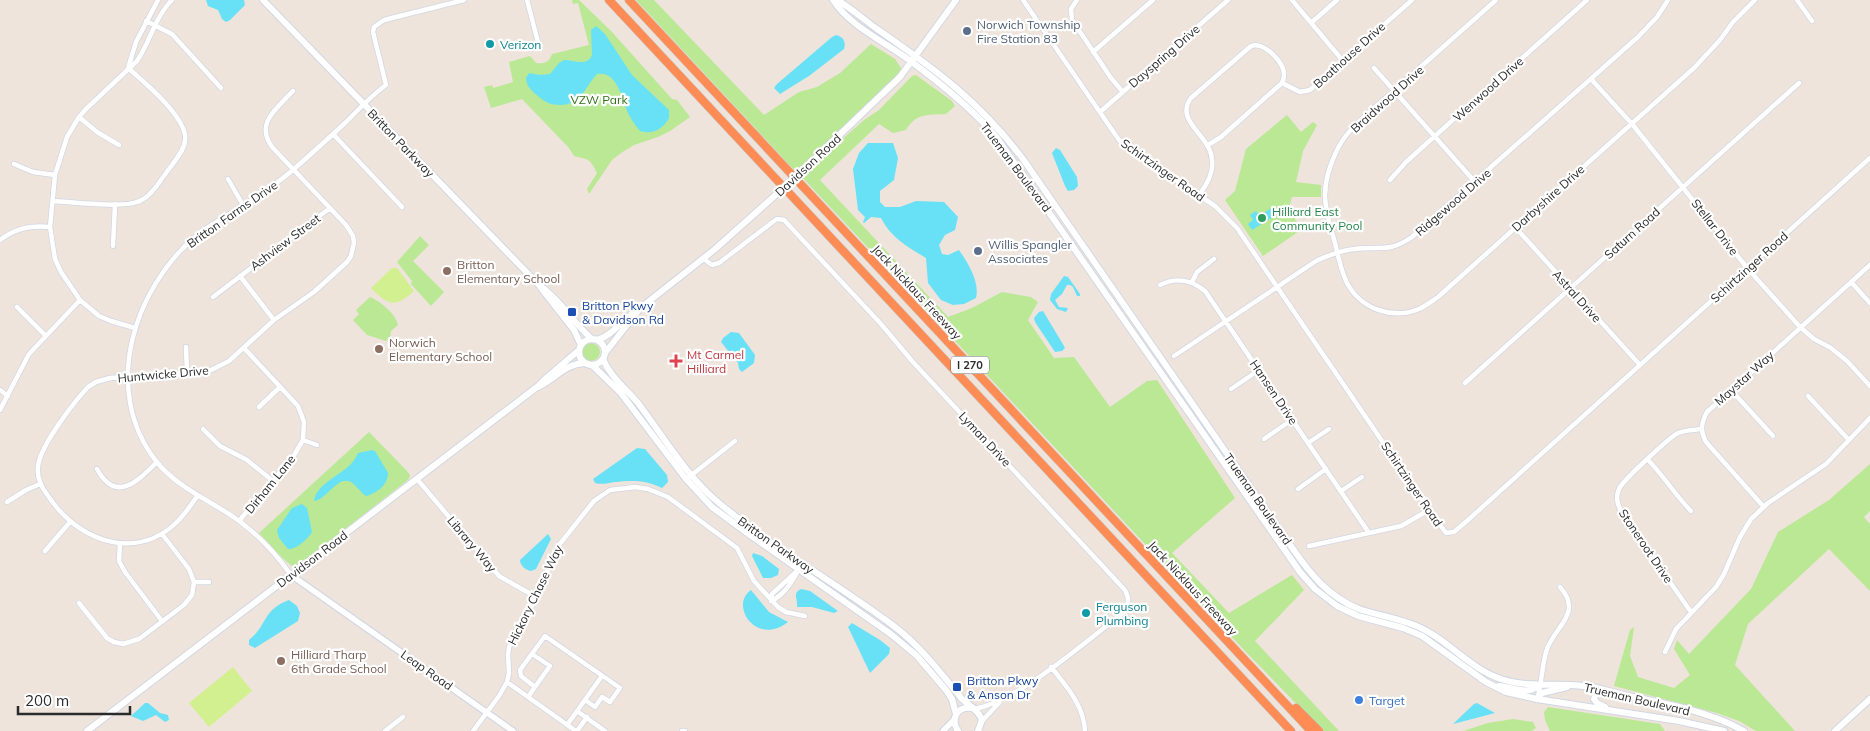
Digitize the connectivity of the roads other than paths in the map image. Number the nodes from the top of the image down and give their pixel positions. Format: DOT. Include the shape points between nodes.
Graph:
graph roads {
  1 [pos="158,0"];
  2 [pos="172,0"];
  3 [pos="263,0"];
  4 [pos="464,0"];
  5 [pos="527,0"];
  6 [pos="609,0"];
  7 [pos="629,0"];
  8 [pos="835,0"];
  9 [pos="956,0"];
  10 [pos="1023,0"];
  11 [pos="1077,0"];
  12 [pos="1152,0"];
  13 [pos="1228,0"];
  14 [pos="1292,0"];
  15 [pos="1338,0"];
  16 [pos="1412,0"];
  17 [pos="1496,0"];
  18 [pos="1587,0"];
  19 [pos="1668,0"];
  20 [pos="1755,0"];
  21 [pos="1798,0"];
  22 [pos="146,21"];
  23 [pos="1812,22"];
  24 [pos="1311,23"];
  25 [pos="156,25"];
  26 [pos="538,42"];
  27 [pos="1093,52"];
  28 [pos="916,56"];
  29 [pos="1343,61"];
  30 [pos="912,62"];
  31 [pos="128,68"];
  32 [pos="1374,68"];
  33 [pos="1591,79"];
  34 [pos="1282,83"];
  35 [pos="1799,83"];
  36 [pos="221,88"];
  37 [pos="293,91"];
  38 [pos="1394,91"];
  39 [pos="1123,92"];
  40 [pos="364,104"];
  41 [pos="1100,112"];
  42 [pos="79,117"];
  43 [pos="1632,124"];
  44 [pos="333,134"];
  45 [pos="1434,137"];
  46 [pos="119,145"];
  47 [pos="1208,145"];
  48 [pos="1870,158"];
  49 [pos="14,164"];
  50 [pos="294,169"];
  51 [pos="55,175"];
  52 [pos="228,179"];
  53 [pos="1390,180"];
  54 [pos="1475,182"];
  55 [pos="1683,187"];
  56 [pos="1199,195"];
  57 [pos="53,201"];
  58 [pos="114,204"];
  59 [pos="243,206"];
  60 [pos="330,208"];
  61 [pos="402,208"];
  62 [pos="50,227"];
  63 [pos="1515,227"];
  64 [pos="0,240"];
  65 [pos="113,246"];
  66 [pos="1337,252"];
  67 [pos="704,259"];
  68 [pos="1214,259"];
  69 [pos="1870,265"];
  70 [pos="1748,269"];
  71 [pos="240,276"];
  72 [pos="1192,282"];
  73 [pos="1851,282"];
  74 [pos="539,285"];
  75 [pos="1160,285"];
  76 [pos="1278,287"];
  77 [pos="1570,289"];
  78 [pos="213,297"];
  79 [pos="80,300"];
  80 [pos="1870,303"];
  81 [pos="17,307"];
  82 [pos="639,309"];
  83 [pos="274,320"];
  84 [pos="1226,321"];
  85 [pos="1800,327"];
  86 [pos="136,328"];
  87 [pos="45,335"];
  88 [pos="594,340"];
  89 [pos="186,346"];
  90 [pos="580,347"];
  91 [pos="244,348"];
  92 [pos="604,356"];
  93 [pos="1174,356"];
  94 [pos="584,363"];
  95 [pos="592,365"];
  96 [pos="1640,365"];
  97 [pos="1259,370"];
  98 [pos="187,373"];
  99 [pos="127,377"];
  100 [pos="1465,383"];
  101 [pos="1870,386"];
  102 [pos="280,387"];
  103 [pos="537,387"];
  104 [pos="1231,389"];
  105 [pos="0,390"];
  106 [pos="1731,390"];
  107 [pos="8,396"];
  108 [pos="1808,396"];
  109 [pos="259,407"];
  110 [pos="0,410"];
  111 [pos="1870,418"];
  112 [pos="1293,419"];
  113 [pos="203,429"];
  114 [pos="1329,429"];
  115 [pos="1701,429"];
  116 [pos="1772,436"];
  117 [pos="1264,439"];
  118 [pos="303,440"];
  119 [pos="1849,440"];
  120 [pos="735,441"];
  121 [pos="1308,443"];
  122 [pos="318,445"];
  123 [pos="1648,460"];
  124 [pos="157,462"];
  125 [pos="97,469"];
  126 [pos="1326,469"];
  127 [pos="689,477"];
  128 [pos="1362,477"];
  129 [pos="417,479"];
  130 [pos="273,481"];
  131 [pos="40,484"];
  132 [pos="1298,488"];
  133 [pos="1341,491"];
  134 [pos="198,495"];
  135 [pos="7,502"];
  136 [pos="1763,506"];
  137 [pos="1429,510"];
  138 [pos="1691,511"];
  139 [pos="239,521"];
  140 [pos="70,522"];
  141 [pos="162,534"];
  142 [pos="1370,534"];
  143 [pos="120,544"];
  144 [pos="1309,546"];
  145 [pos="45,552"];
  146 [pos="801,567"];
  147 [pos="291,575"];
  148 [pos="194,582"];
  149 [pos="209,582"];
  150 [pos="1560,587"];
  151 [pos="536,597"];
  152 [pos="771,601"];
  153 [pos="80,603"];
  154 [pos="1691,612"];
  155 [pos="805,616"];
  156 [pos="162,621"];
  157 [pos="1665,652"];
  158 [pos="532,654"];
  159 [pos="1052,667"];
  160 [pos="1253,669"];
  161 [pos="602,676"];
  162 [pos="507,682"];
  163 [pos="1574,685"];
  164 [pos="1492,686"];
  165 [pos="1540,686"];
  166 [pos="535,687"];
  167 [pos="1604,690"];
  168 [pos="528,697"];
  169 [pos="1537,699"];
  170 [pos="1870,699"];
  171 [pos="584,700"];
  172 [pos="1000,702"];
  173 [pos="973,709"];
  174 [pos="1616,710"];
  175 [pos="577,711"];
  176 [pos="486,712"];
  177 [pos="403,717"];
  178 [pos="955,717"];
  179 [pos="587,718"];
  180 [pos="1719,720"];
  181 [pos="567,725"];
  182 [pos="1709,726"];
  183 [pos="980,728"];
  184 [pos="87,731"];
  185 [pos="385,731"];
  186 [pos="473,731"];
  187 [pos="513,731"];
  188 [pos="577,731"];
  189 [pos="605,731"];
  190 [pos="943,731"];
  191 [pos="958,731"];
  192 [pos="1085,731"];
  193 [pos="1291,731"];
  194 [pos="1311,731"];
  195 [pos="1319,731"];
  196 [pos="1724,731"];
  197 [pos="1744,731"];
  198 [pos="1835,731"];
  1 -- 22 [label="street"];
  2 -- 25 [label="street"];
  3 -- 40 [label="main road, Britton Parkway"];
  4 -- 40 [label="street, Britton Farms Drive" via="384,20 374,27 386,85"];
  5 -- 26 [label="street"];
  6 -- 193 [label="highway, Jack Nicklaus Freeway / I 270"];
  7 -- 160 [label="highway, Jack Nicklaus Freeway / I 270"];
  8 -- 28 [label="main road, Trueman Boulevard"];
  8 -- 30 [label="main road, Trueman Boulevard" via="850,19"];
  9 -- 28 [label="main road, Davidson Road"];
  10 -- 41 [label="street, Schirtzinger Road"];
  11 -- 27 [label="street" via="1072,6 1072,20"];
  12 -- 27 [label="street"];
  13 -- 39 [label="street, Dayspring Drive"];
  14 -- 24 [label="street"];
  15 -- 24 [label="street"];
  16 -- 29 [label="street, Boathouse Drive"];
  17 -- 38 [label="street, Braidwood Drive"];
  18 -- 45 [label="street, Wenwood Drive"];
  19 -- 33 [label="street, Ridgewood Drive" via="1638,37"];
  20 -- 43 [label="street, Darbyshire Drive" via="1706,57"];
  21 -- 23 [label="street"];
  22 -- 25 [label="street"];
  22 -- 31 [label="street"];
  24 -- 29 [label="street"];
  25 -- 31 [label="street" via="144,52"];
  25 -- 36 [label="street" via="172,34"];
  27 -- 39 [label="street"];
  28 -- 30 [label="main road, Davidson Road"];
  28 -- 165 [label="main road, Trueman Boulevard" via="979,107 1021,156 1320,584 1340,600 1360,609 1416,625 1435,635 1486,673"];
  29 -- 34 [label="street, Boathouse Drive" via="1307,92 1296,92"];
  30 -- 67 [label="main road, Davidson Road, bridge" via="881,97"];
  30 -- 164 [label="main road, Trueman Boulevard" via="973,111 997,138 1310,584 1348,612 1422,636"];
  31 -- 42 [label="street"];
  31 -- 58 [label="street" via="180,122 186,141 148,196 136,202"];
  32 -- 38 [label="street"];
  33 -- 43 [label="street, Stellar Drive"];
  33 -- 54 [label="street, Ridgewood Drive"];
  34 -- 47 [label="street"];
  34 -- 47 [label="street" via="1283,69 1267,49 1259,44 1251,46 1187,104 1185,113 1189,121"];
  35 -- 55 [label="street, Saturn Road"];
  37 -- 50 [label="street, Huntwicke Drive" via="268,119 265,131 269,143"];
  38 -- 45 [label="street"];
  38 -- 66 [label="street, Braidwood Drive" via="1350,131 1331,162 1325,197"];
  39 -- 41 [label="street, Dayspring Drive"];
  40 -- 44 [label="street, Britton Farms Drive"];
  40 -- 74 [label="main road, Britton Parkway"];
  41 -- 56 [label="street, Schirtzinger Road" via="1122,144"];
  42 -- 46 [label="street"];
  42 -- 51 [label="street" via="67,138"];
  43 -- 55 [label="street, Stellar Drive"];
  43 -- 63 [label="street, Darbyshire Drive"];
  44 -- 50 [label="street, Britton Farms Drive"];
  44 -- 61 [label="street"];
  45 -- 53 [label="street, Wenwood Drive"];
  45 -- 54 [label="street"];
  47 -- 56 [label="street" via="1212,170"];
  48 -- 70 [label="street, Schirtzinger Road"];
  49 -- 51 [label="street" via="33,172"];
  50 -- 59 [label="street, Britton Farms Drive"];
  50 -- 60 [label="street, Huntwicke Drive"];
  51 -- 57 [label="street"];
  52 -- 59 [label="street"];
  54 -- 66 [label="street, Ridgewood Drive" via="1399,246"];
  55 -- 70 [label="street, Stellar Drive"];
  55 -- 77 [label="street, Saturn Road"];
  56 -- 76 [label="street, Schirtzinger Road" via="1219,209 1237,228"];
  57 -- 58 [label="street"];
  57 -- 62 [label="street"];
  58 -- 65 [label="street"];
  59 -- 86 [label="street, Britton Farms Drive" via="198,235 167,265 152,288"];
  60 -- 71 [label="street, Ashview Street"];
  60 -- 83 [label="street, Huntwicke Drive" via="353,236 351,256 314,292"];
  62 -- 64 [label="street" via="26,228"];
  62 -- 79 [label="street" via="55,259"];
  63 -- 66 [label="street, Darbyshire Drive" via="1438,297 1419,309 1404,313 1382,312 1362,301 1347,283"];
  63 -- 77 [label="street, Astral Drive"];
  66 -- 76 [label="street, Ridgewood Drive" via="1316,261"];
  67 -- 82 [label="main road, Davidson Road"];
  67 -- 159 [label="street, Lyman Drive" via="712,265 719,263 777,219 784,220 1124,589 1129,601 1123,613"];
  68 -- 72 [label="street" via="1197,272"];
  69 -- 73 [label="street, Maystar Way"];
  70 -- 85 [label="street, Stellar Drive"];
  70 -- 96 [label="street, Schirtzinger Road"];
  71 -- 78 [label="street, Ashview Street"];
  71 -- 83 [label="street"];
  72 -- 75 [label="street" via="1177,280"];
  72 -- 84 [label="street, Hansen Drive" via="1205,291"];
  73 -- 80 [label="street"];
  73 -- 85 [label="street, Maystar Way"];
  74 -- 88 [label="main road, Britton Parkway" via="553,294"];
  74 -- 90 [label="main road, Britton Parkway" via="574,330"];
  76 -- 84 [label="street, Ridgewood Drive"];
  76 -- 137 [label="street, Schirtzinger Road"];
  77 -- 96 [label="street, Astral Drive"];
  77 -- 100 [label="street, Saturn Road"];
  79 -- 86 [label="street" via="99,316"];
  79 -- 87 [label="street"];
  81 -- 87 [label="street"];
  82 -- 88 [label="main road, Davidson Road" via="628,315 610,334"];
  82 -- 92 [label="main road, Davidson Road"];
  83 -- 91 [label="street, Huntwicke Drive"];
  84 -- 93 [label="street, Ridgewood Drive"];
  84 -- 97 [label="street, Hansen Drive"];
  85 -- 101 [label="street, Stellar Drive" via="1847,361"];
  85 -- 106 [label="street, Maystar Way"];
  86 -- 99 [label="street, Britton Farms Drive"];
  87 -- 107 [label="street" via="29,354"];
  88 -- 90 [label="main road" via="588,340"];
  88 -- 92 [label="main road" via="602,344"];
  89 -- 98 [label="street"];
  90 -- 94 [label="main road"];
  90 -- 103 [label="main road, Davidson Road"];
  91 -- 98 [label="street, Huntwicke Drive" via="220,367"];
  91 -- 102 [label="street, Dirham Lane"];
  92 -- 95 [label="main road"];
  92 -- 127 [label="main road, Britton Parkway" via="610,372 626,388"];
  94 -- 95 [label="main road"];
  94 -- 103 [label="main road, Davidson Road" via="571,365"];
  95 -- 127 [label="main road, Britton Parkway" via="620,392"];
  96 -- 137 [label="street, Schirtzinger Road" via="1454,532 1448,534 1443,531"];
  97 -- 104 [label="street"];
  97 -- 112 [label="street, Hansen Drive"];
  98 -- 99 [label="street, Huntwicke Drive"];
  99 -- 124 [label="street, Britton Farms Drive" via="133,418"];
  99 -- 131 [label="street, Huntwicke Drive" via="96,382 82,393 39,457"];
  102 -- 109 [label="street"];
  102 -- 118 [label="street, Dirham Lane" via="298,406 304,422"];
  103 -- 129 [label="main road, Davidson Road"];
  105 -- 107 [label="street"];
  106 -- 115 [label="street, Maystar Way" via="1707,412"];
  106 -- 116 [label="street"];
  107 -- 110 [label="street"];
  108 -- 119 [label="street"];
  111 -- 119 [label="street"];
  112 -- 117 [label="street"];
  112 -- 121 [label="street, Hansen Drive"];
  113 -- 130 [label="street" via="220,446 247,460"];
  114 -- 121 [label="street"];
  115 -- 123 [label="street, Stoneroot Drive" via="1678,434"];
  115 -- 136 [label="street" via="1710,447"];
  118 -- 122 [label="street"];
  118 -- 130 [label="street, Dirham Lane"];
  119 -- 136 [label="street" via="1821,468"];
  120 -- 127 [label="street"];
  121 -- 126 [label="street, Hansen Drive"];
  123 -- 138 [label="street"];
  123 -- 154 [label="street, Stoneroot Drive" via="1622,484 1618,503 1623,515"];
  124 -- 125 [label="street" via="139,480 119,488 102,478"];
  124 -- 134 [label="street, Britton Farms Drive" via="175,480"];
  126 -- 132 [label="street"];
  126 -- 133 [label="street, Hansen Drive"];
  127 -- 146 [label="main road, Britton Parkway"];
  128 -- 133 [label="street"];
  129 -- 147 [label="main road, Davidson Road"];
  129 -- 151 [label="street, Library Way" via="499,576"];
  130 -- 139 [label="street, Dirham Lane"];
  131 -- 135 [label="street"];
  131 -- 140 [label="street"];
  133 -- 142 [label="street, Hansen Drive"];
  134 -- 139 [label="street, Britton Farms Drive"];
  134 -- 141 [label="street" via="176,523"];
  136 -- 154 [label="street" via="1740,537 1716,587"];
  137 -- 142 [label="street" via="1407,524"];
  139 -- 147 [label="street, Britton Farms Drive" via="271,549"];
  140 -- 143 [label="street" via="99,539"];
  140 -- 145 [label="street"];
  141 -- 143 [label="street"];
  141 -- 148 [label="street" via="189,569"];
  142 -- 144 [label="street"];
  143 -- 156 [label="street" via="119,561 125,572"];
  146 -- 152 [label="street" via="772,594"];
  146 -- 173 [label="main road, Britton Parkway" via="896,628 936,666"];
  146 -- 178 [label="main road, Britton Parkway" via="917,656 952,699"];
  147 -- 176 [label="street, Leap Road"];
  147 -- 184 [label="main road, Davidson Road"];
  148 -- 149 [label="street"];
  148 -- 156 [label="street" via="192,595 184,605"];
  150 -- 165 [label="street" via="1568,598 1568,612 1547,650"];
  151 -- 152 [label="street, Hickory Chase Way" via="559,545 594,501 610,490 635,487 668,497 737,548 754,581"];
  151 -- 162 [label="street, Hickory Chase Way" via="509,647"];
  152 -- 155 [label="street, Hickory Chase Way" via="786,612"];
  153 -- 156 [label="street" via="104,636 118,643 139,639"];
  154 -- 157 [label="street" via="1676,629"];
  158 -- 161 [label="street" via="543,638 548,637"];
  158 -- 166 [label="street" via="519,673"];
  158 -- 166 [label="street" via="550,666"];
  159 -- 172 [label="street"];
  159 -- 192 [label="street" via="1074,696"];
  160 -- 194 [label="highway, Jack Nicklaus Freeway / I 270"];
  160 -- 195 [label="highway"];
  161 -- 171 [label="street"];
  161 -- 171 [label="street" via="620,688 610,702 602,697 595,707"];
  162 -- 168 [label="street"];
  162 -- 176 [label="street"];
  163 -- 165 [label="main road, Trueman Boulevard"];
  163 -- 167 [label="main road, Trueman Boulevard"];
  163 -- 169 [label="main road" via="1545,692"];
  164 -- 165 [label="main road" via="1525,691"];
  164 -- 169 [label="main road, Trueman Boulevard"];
  165 -- 169 [label="street"];
  166 -- 168 [label="street"];
  167 -- 174 [label="main road" via="1596,694 1596,702"];
  167 -- 180 [label="main road, Trueman Boulevard"];
  168 -- 181 [label="street"];
  169 -- 174 [label="main road, Trueman Boulevard"];
  170 -- 198 [label="main road"];
  171 -- 175 [label="street"];
  172 -- 173 [label="street"];
  172 -- 183 [label="street"];
  173 -- 178 [label="main road" via="963,708"];
  173 -- 183 [label="main road, Britton Parkway" via="981,716"];
  174 -- 182 [label="main road, Trueman Boulevard"];
  175 -- 179 [label="street"];
  175 -- 181 [label="street"];
  176 -- 186 [label="street"];
  176 -- 187 [label="street, Leap Road"];
  177 -- 185 [label="street"];
  178 -- 190 [label="street"];
  178 -- 191 [label="main road, Britton Parkway"];
  179 -- 188 [label="street"];
  179 -- 189 [label="street"];
  180 -- 182 [label="main road"];
  180 -- 197 [label="main road, Trueman Boulevard"];
  181 -- 188 [label="street"];
  182 -- 196 [label="main road, Trueman Boulevard"];
}
